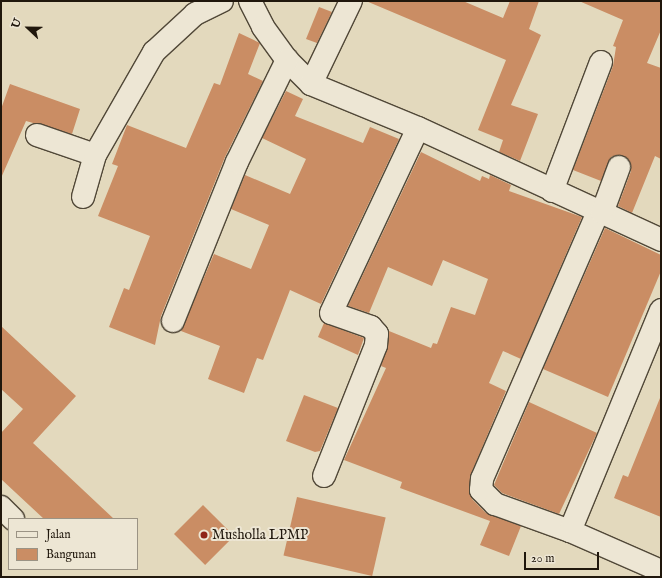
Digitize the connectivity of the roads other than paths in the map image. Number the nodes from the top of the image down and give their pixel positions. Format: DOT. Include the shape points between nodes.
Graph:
graph roads {
  1 [pos="222,1"];
  2 [pos="250,1"];
  3 [pos="351,1"];
  4 [pos="287,60"];
  5 [pos="601,62"];
  6 [pos="311,84"];
  7 [pos="418,128"];
  8 [pos="37,135"];
  9 [pos="96,155"];
  10 [pos="619,167"];
  11 [pos="552,191"];
  12 [pos="83,197"];
  13 [pos="600,212"];
  14 [pos="661,240"];
  15 [pos="661,310"];
  16 [pos="173,321"];
  17 [pos="324,476"];
  18 [pos="1,507"];
  19 [pos="12,518"];
  20 [pos="570,531"];
  21 [pos="661,571"];
  1 -- 9 [label="street" via="195,14 154,52"];
  2 -- 4 [label="street" via="263,26"];
  3 -- 6 [label="street"];
  4 -- 6 [label="street"];
  4 -- 16 [label="street" via="237,162"];
  5 -- 11 [label="street"];
  6 -- 7 [label="street"];
  7 -- 11 [label="street"];
  7 -- 17 [label="street" via="331,313 371,327 377,334 376,345"];
  8 -- 9 [label="street"];
  9 -- 12 [label="street"];
  10 -- 13 [label="street"];
  11 -- 13 [label="street"];
  13 -- 14 [label="street"];
  13 -- 20 [label="street" via="482,479 481,490 495,504"];
  15 -- 20 [label="street"];
  18 -- 19 [label="street"];
  20 -- 21 [label="street"];
}
